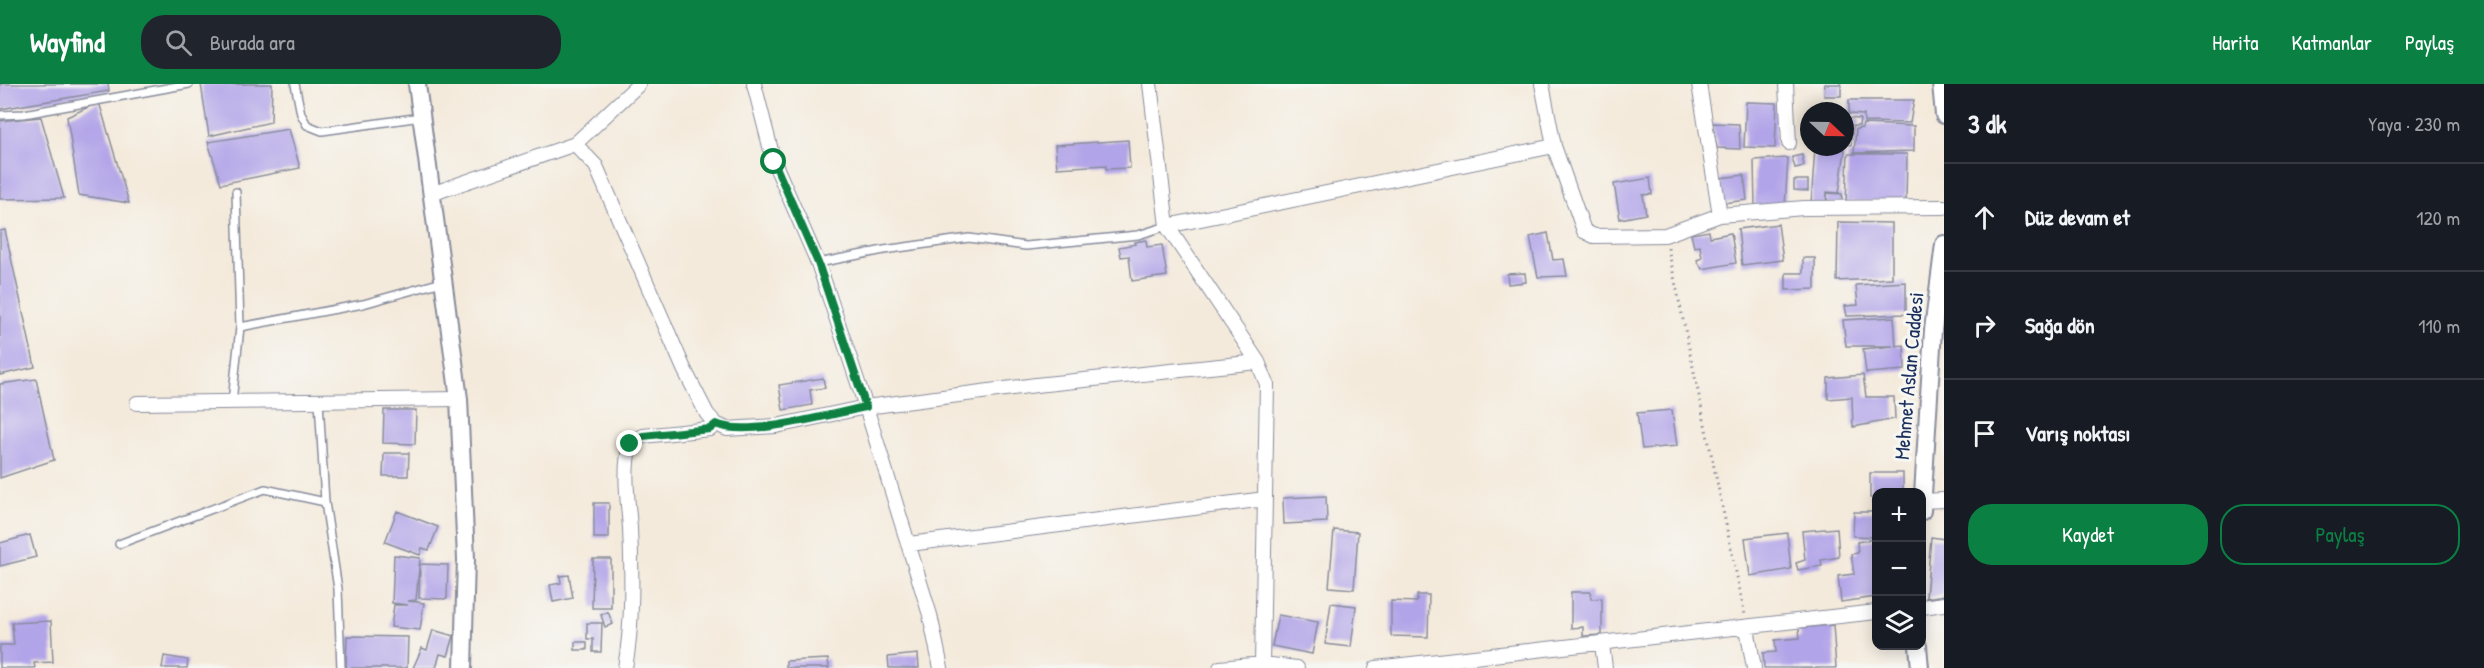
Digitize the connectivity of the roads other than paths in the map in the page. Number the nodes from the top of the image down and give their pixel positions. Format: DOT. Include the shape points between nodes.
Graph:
graph roads {
  1 [pos="189,84"];
  2 [pos="295,84"];
  3 [pos="417,84"];
  4 [pos="639,84"];
  5 [pos="754,84"];
  6 [pos="1149,84"];
  7 [pos="1542,84"];
  8 [pos="1698,84"];
  9 [pos="1786,84"];
  10 [pos="1941,84"];
  11 [pos="0,115"];
  12 [pos="1944,115"];
  13 [pos="421,117"];
  14 [pos="1789,143"];
  15 [pos="575,144"];
  16 [pos="1554,146"];
  17 [pos="236,192"];
  18 [pos="431,194"];
  19 [pos="1944,207"];
  20 [pos="1720,215"];
  21 [pos="1167,226"];
  22 [pos="1944,244"];
  23 [pos="818,263"];
  24 [pos="444,282"];
  25 [pos="240,327"];
  26 [pos="1939,329"];
  27 [pos="1258,362"];
  28 [pos="459,399"];
  29 [pos="319,401"];
  30 [pos="232,402"];
  31 [pos="138,403"];
  32 [pos="866,407"];
  33 [pos="716,424"];
  34 [pos="1923,488"];
  35 [pos="1265,499"];
  36 [pos="1944,500"];
  37 [pos="1926,501"];
  38 [pos="325,502"];
  39 [pos="119,544"];
  40 [pos="909,544"];
  41 [pos="1944,604"];
  42 [pos="1926,606"];
  43 [pos="1872,612"];
  44 [pos="1747,628"];
  45 [pos="1602,644"];
  46 [pos="1918,650"];
  47 [pos="1262,664"];
  48 [pos="341,668"];
  49 [pos="463,668"];
  50 [pos="625,668"];
  51 [pos="941,668"];
  52 [pos="1220,668"];
  53 [pos="1297,668"];
  54 [pos="1377,668"];
  55 [pos="1605,668"];
  56 [pos="1754,668"];
  57 [pos="1920,668"];
  1 -- 11 [label="lane"];
  2 -- 13 [label="lane" via="301,114 307,124 322,131"];
  3 -- 13 [label="street"];
  4 -- 15 [label="street"];
  5 -- 23 [label="street" via="774,162"];
  6 -- 21 [label="street"];
  7 -- 16 [label="street"];
  8 -- 20 [label="street"];
  9 -- 14 [label="street"];
  10 -- 12 [label="street"];
  13 -- 18 [label="street"];
  15 -- 18 [label="street"];
  15 -- 33 [label="street" via="596,166 684,369"];
  16 -- 20 [label="street" via="1584,231 1594,236 1665,235"];
  16 -- 21 [label="street"];
  17 -- 25 [label="lane"];
  18 -- 24 [label="street"];
  19 -- 20 [label="street" via="1804,208"];
  21 -- 23 [label="lane" via="1138,235 1026,246 969,238"];
  21 -- 27 [label="street"];
  22 -- 26 [label="street, Mehmet Aslan Caddesi"];
  23 -- 32 [label="street"];
  24 -- 25 [label="lane" via="363,304"];
  24 -- 28 [label="street"];
  25 -- 30 [label="lane"];
  26 -- 34 [label="street, Mehmet Aslan Caddesi"];
  27 -- 32 [label="street"];
  27 -- 35 [label="street" via="1268,384"];
  28 -- 29 [label="street"];
  28 -- 49 [label="street" via="466,559"];
  29 -- 30 [label="street"];
  29 -- 38 [label="lane"];
  30 -- 31 [label="street"];
  32 -- 33 [label="street" via="776,426 727,429"];
  32 -- 40 [label="street"];
  33 -- 50 [label="street" via="710,429 643,436 630,444 626,459 631,637"];
  35 -- 40 [label="street"];
  35 -- 47 [label="street"];
  36 -- 37 [label="street"];
  38 -- 39 [label="lane" via="265,489"];
  38 -- 48 [label="lane" via="338,589"];
  40 -- 51 [label="street"];
  41 -- 42 [label="street"];
  43 -- 44 [label="street"];
  44 -- 45 [label="street"];
  44 -- 56 [label="street"];
  45 -- 54 [label="street"];
  45 -- 55 [label="street"];
  46 -- 57 [label="street"];
  47 -- 52 [label="street"];
  47 -- 53 [label="street"];
}
